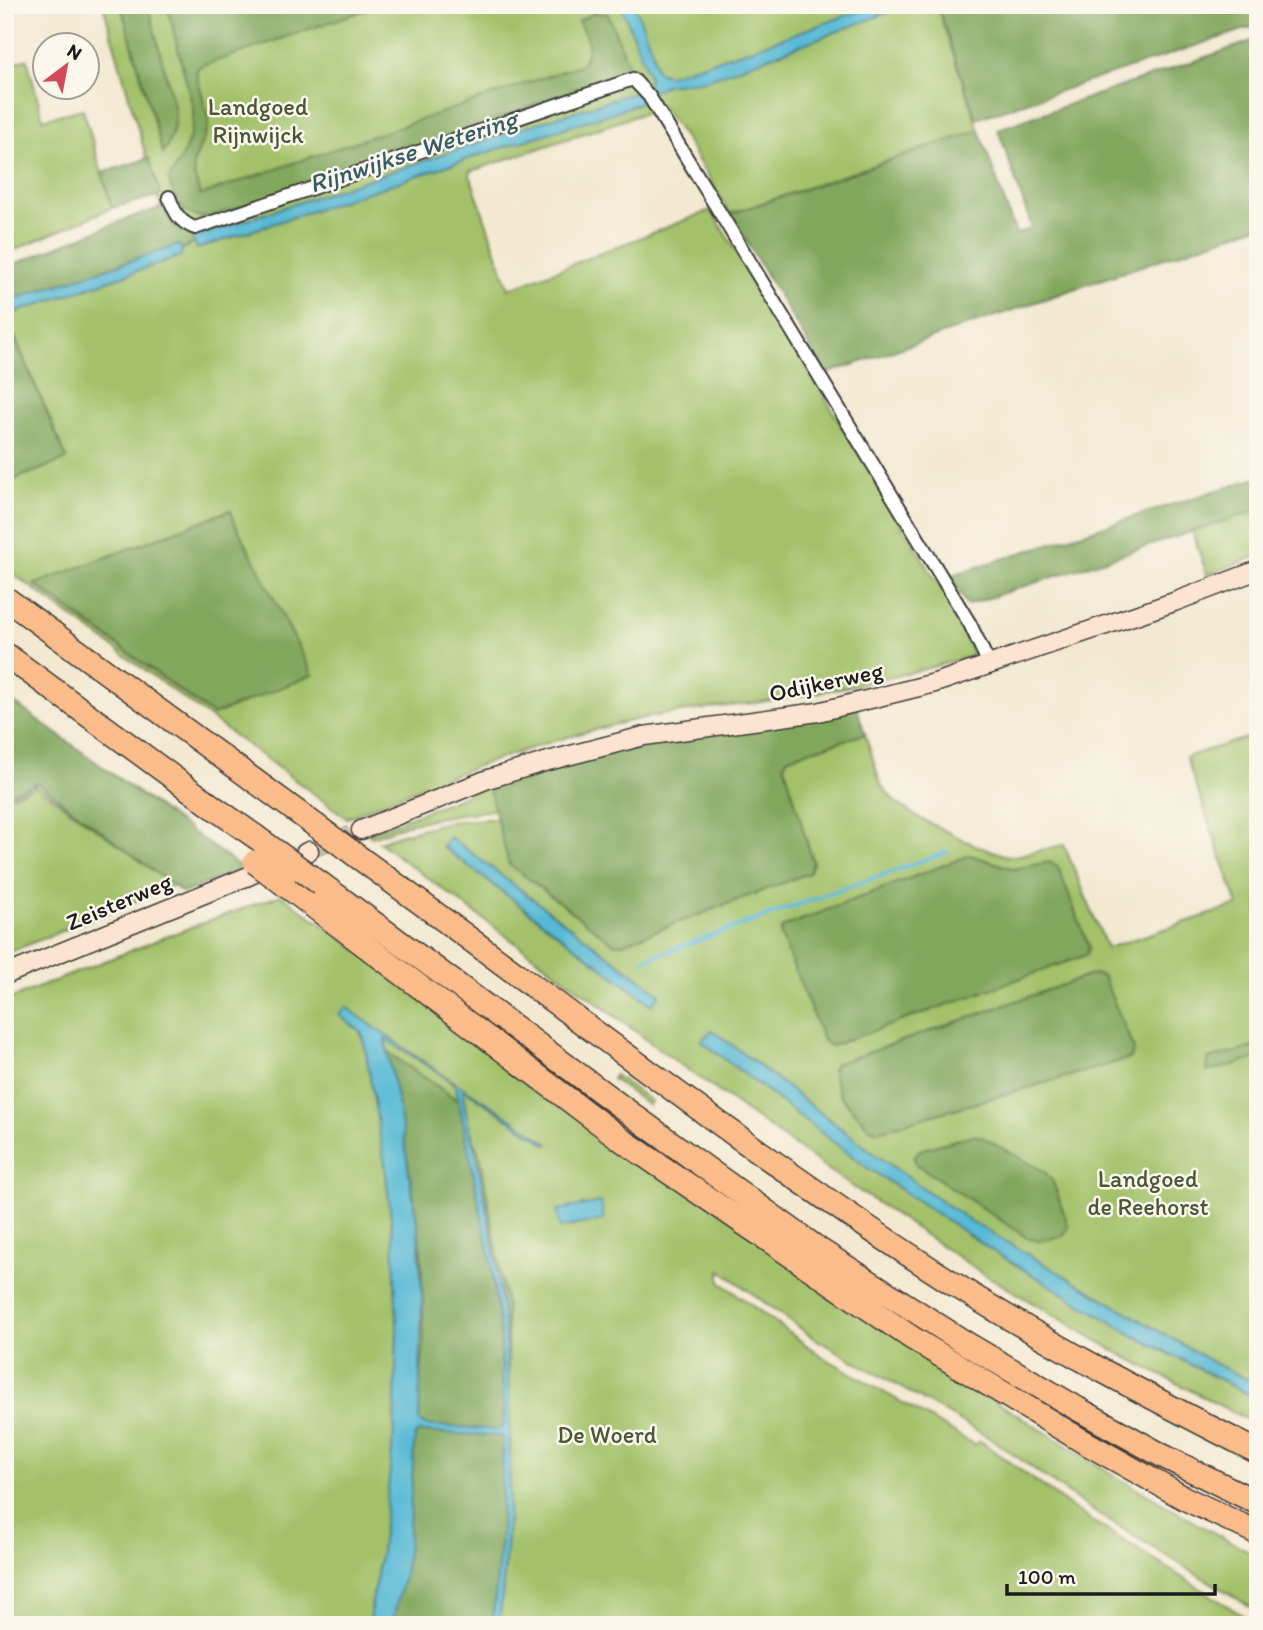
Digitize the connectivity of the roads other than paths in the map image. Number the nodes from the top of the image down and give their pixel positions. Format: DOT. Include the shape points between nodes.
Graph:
graph roads {
  1 [pos="169,197"];
  2 [pos="1258,570"];
  3 [pos="5,598"];
  4 [pos="5,654"];
  5 [pos="989,664"];
  6 [pos="216,809"];
  7 [pos="361,830"];
  8 [pos="253,868"];
  9 [pos="5,975"];
  10 [pos="1258,1452"];
  11 [pos="1258,1503"];
  12 [pos="1258,1533"];
  1 -- 5 [label="street" via="177,217 195,228 633,79 649,96 970,624"];
  2 -- 5 [label="street, Odijkerweg"];
  3 -- 10 [label="highway, bridge" via="884,1239 1019,1324"];
  4 -- 6 [label="highway"];
  5 -- 7 [label="street, Odijkerweg" via="935,683 818,712 644,736 548,761 488,779"];
  6 -- 8 [label="highway"];
  6 -- 11 [label="highway, bridge" via="821,1251 1078,1409"];
  8 -- 9 [label="street, Zeisterweg"];
  8 -- 12 [label="highway, bridge" via="284,884 622,1140 912,1338 1079,1439"];
}
